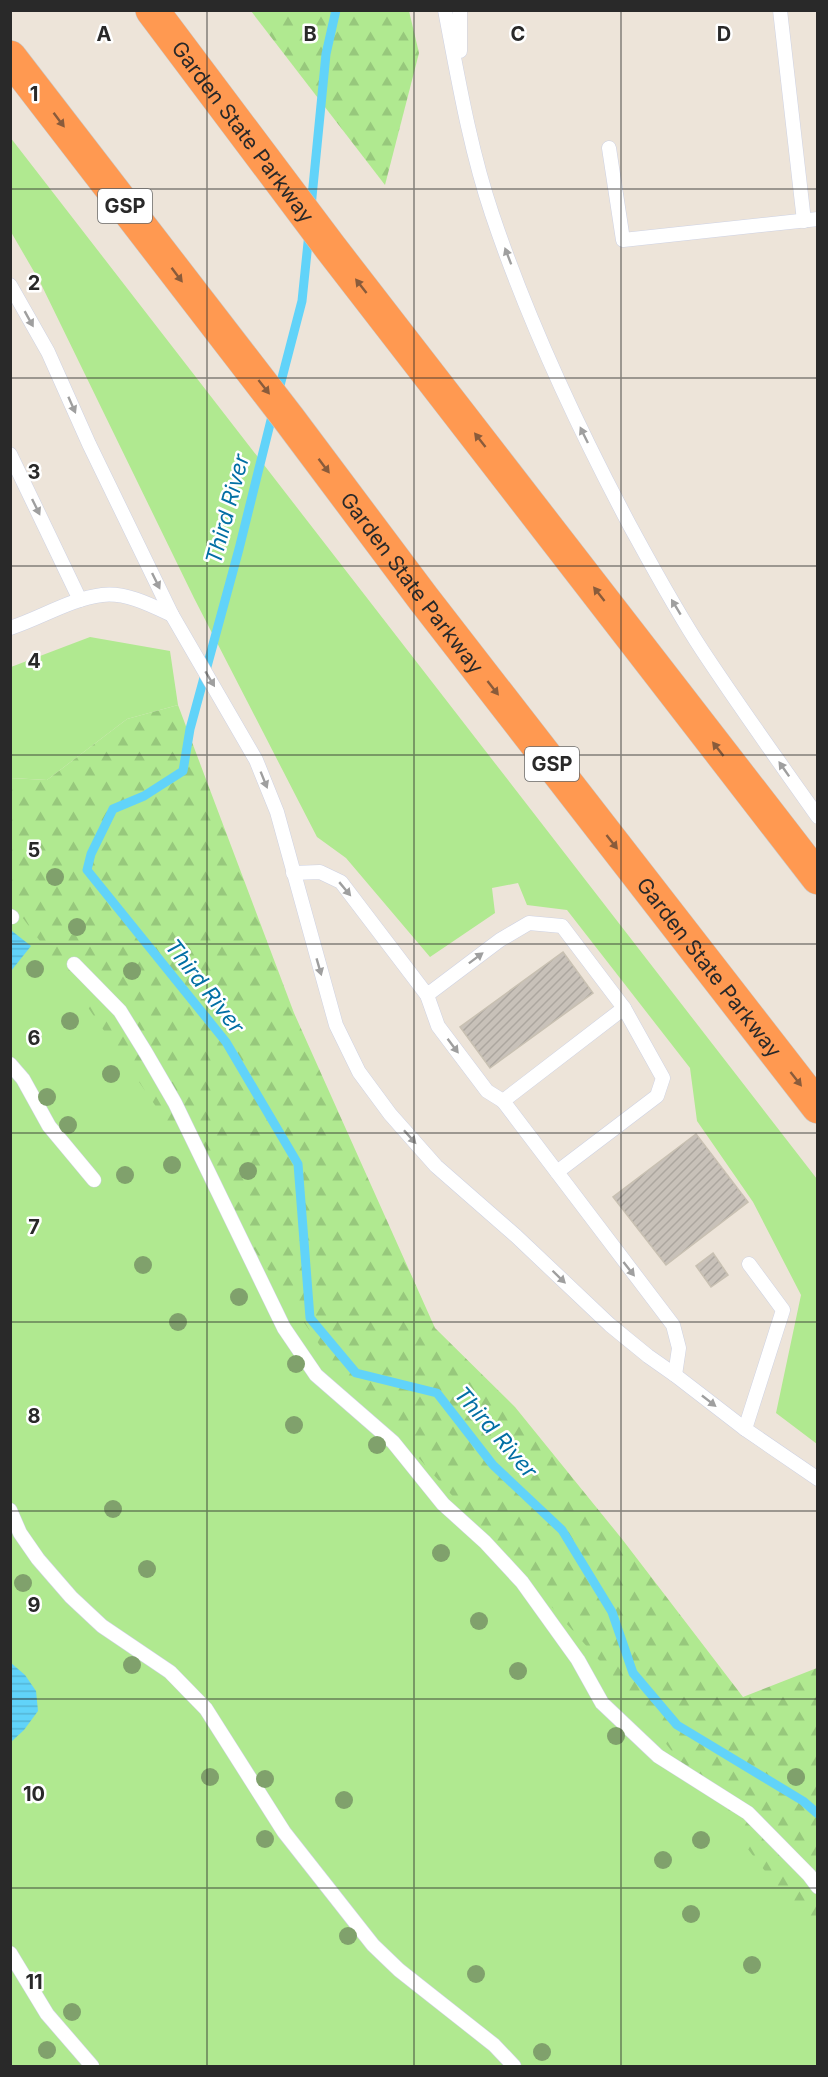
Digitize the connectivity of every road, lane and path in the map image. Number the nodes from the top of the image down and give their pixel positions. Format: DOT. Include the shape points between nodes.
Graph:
graph roads {
  1 [pos="152,10"];
  2 [pos="445,10"];
  3 [pos="460,10"];
  4 [pos="780,10"];
  5 [pos="10,57"];
  6 [pos="464,107"];
  7 [pos="609,148"];
  8 [pos="811,220"];
  9 [pos="10,285"];
  10 [pos="10,454"];
  11 [pos="80,600"];
  12 [pos="172,615"];
  13 [pos="10,628"];
  14 [pos="818,817"];
  15 [pos="292,873"];
  16 [pos="818,878"];
  17 [pos="74,964"];
  18 [pos="427,995"];
  19 [pos="624,1008"];
  20 [pos="10,1064"];
  21 [pos="503,1101"];
  22 [pos="818,1107"];
  23 [pos="556,1172"];
  24 [pos="94,1180"];
  25 [pos="749,1263"];
  26 [pos="675,1375"];
  27 [pos="745,1429"];
  28 [pos="818,1479"];
  29 [pos="10,1510"];
  30 [pos="818,1887"];
  31 [pos="10,1953"];
  32 [pos="92,2067"];
  33 [pos="514,2067"];
  16 -- 1 [label="highway, Garden State Parkway, one-way" via="330,247"];
  2 -- 6 [label="lane"];
  3 -- 6 [label="lane"];
  4 -- 8 [label="lane"];
  5 -- 22 [label="highway, Garden State Parkway / GSP, one-way"];
  14 -- 6 [label="lane, one-way" via="701,648 652,566 565,398 491,212"];
  7 -- 8 [label="lane" via="623,240"];
  9 -- 12 [label="lane, one-way" via="48,352"];
  10 -- 11 [label="lane, one-way"];
  11 -- 12 [label="lane" via="103,595 130,598"];
  11 -- 13 [label="lane"];
  12 -- 15 [label="lane, one-way" via="256,760 277,812"];
  15 -- 18 [label="lane, one-way" via="320,872 341,882"];
  15 -- 26 [label="lane, one-way" via="336,1025 359,1072 390,1114 436,1166 603,1318"];
  17 -- 30 [label="lane" via="120,1011 146,1053 175,1103 284,1328 316,1375 393,1442 443,1504 522,1582 578,1660 602,1703 658,1756 748,1813"];
  18 -- 19 [label="lane, one-way" via="529,923 562,926"];
  18 -- 21 [label="lane, one-way" via="438,1026 487,1091"];
  19 -- 21 [label="lane"];
  19 -- 23 [label="lane" via="663,1078 657,1096"];
  20 -- 24 [label="lane" via="23,1079 49,1126"];
  21 -- 23 [label="lane"];
  23 -- 26 [label="lane, one-way" via="673,1325 679,1348"];
  25 -- 27 [label="lane" via="783,1310"];
  26 -- 27 [label="lane, one-way"];
  27 -- 28 [label="lane"];
  29 -- 33 [label="lane" via="38,1559 71,1597 102,1626 170,1672 206,1708 284,1832 373,1945 494,2045"];
  31 -- 32 [label="lane" via="46,2014"];
}
